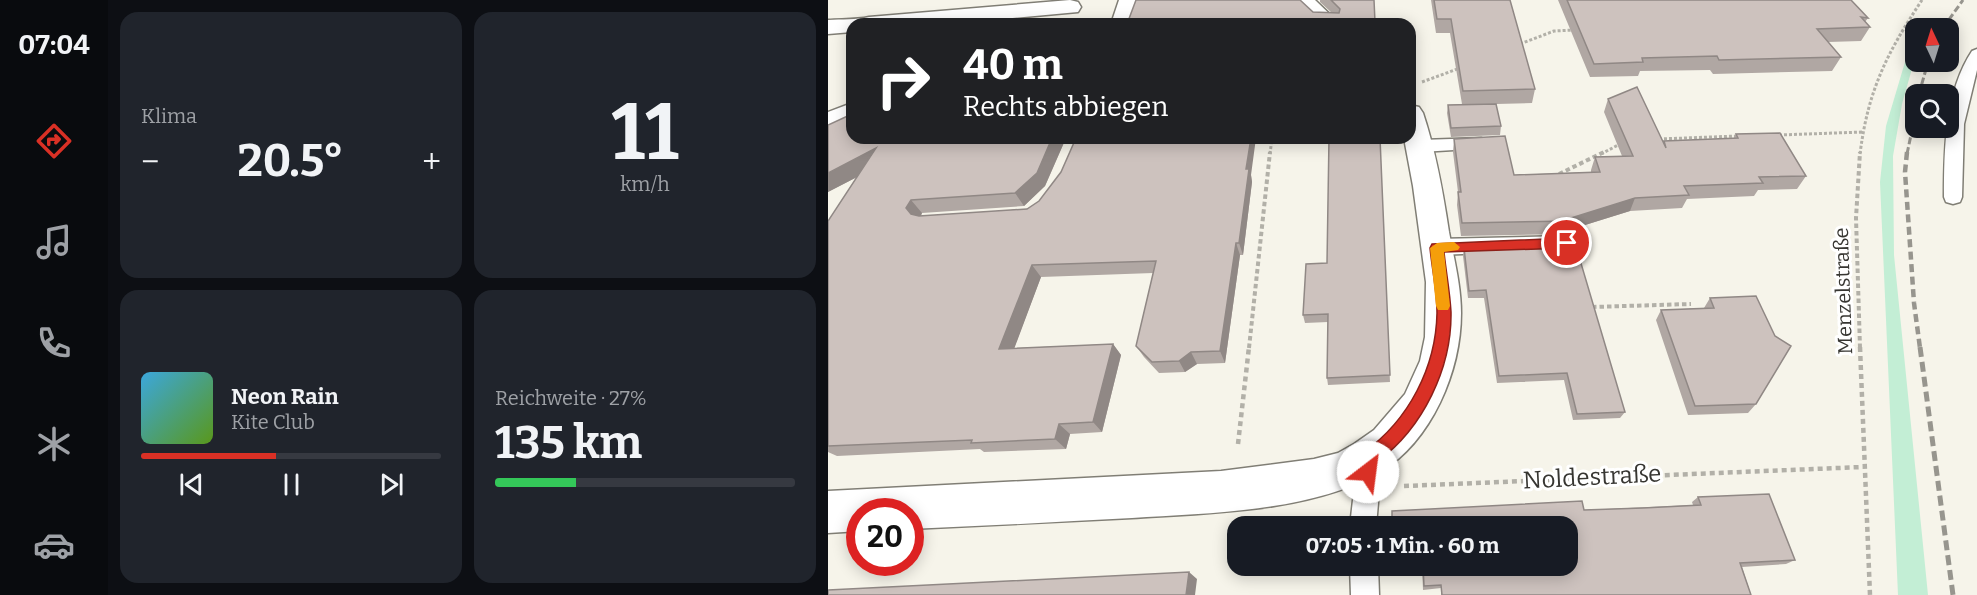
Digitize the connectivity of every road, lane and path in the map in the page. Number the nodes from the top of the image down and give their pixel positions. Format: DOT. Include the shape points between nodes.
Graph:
graph roads {
  1 [pos="1093,0"];
  2 [pos="1130,0"];
  3 [pos="1302,0"];
  4 [pos="1922,0"];
  5 [pos="1070,7"];
  6 [pos="940,18"];
  7 [pos="1047,18"];
  8 [pos="1124,18"];
  9 [pos="1322,18"];
  10 [pos="846,26"];
  11 [pos="828,27"];
  12 [pos="1578,30"];
  13 [pos="1510,48"];
  14 [pos="1977,54"];
  15 [pos="1466,65"];
  16 [pos="1416,98"];
  17 [pos="846,114"];
  18 [pos="828,123"];
  19 [pos="1863,132"];
  20 [pos="1769,135"];
  21 [pos="1746,136"];
  22 [pos="1652,139"];
  23 [pos="1628,140"];
  24 [pos="1500,143"];
  25 [pos="1271,144"];
  26 [pos="1421,146"];
  27 [pos="1558,175"];
  28 [pos="1953,197"];
  29 [pos="1567,243"];
  30 [pos="1437,248"];
  31 [pos="1691,304"];
  32 [pos="1585,308"];
  33 [pos="1862,467"];
  34 [pos="1368,472"];
  35 [pos="1233,491"];
  36 [pos="828,512"];
  37 [pos="1364,516"];
  38 [pos="1364,576"];
  39 [pos="1365,595"];
  40 [pos="1870,595"];
  1 -- 5 [label="street"];
  2 -- 8 [label="street"];
  3 -- 9 [label="street"];
  4 -- 19 [label="path, Menzelstraße" via="1881,69"];
  5 -- 6 [label="street"];
  5 -- 7 [label="street"];
  10 -- 11 [label="street"];
  12 -- 13 [label="path" via="1554,31"];
  14 -- 28 [label="lane" via="1966,73 1954,141"];
  15 -- 16 [label="path"];
  16 -- 26 [label="street"];
  17 -- 18 [label="street"];
  19 -- 20 [label="path"];
  19 -- 33 [label="path, Menzelstraße" via="1856,195"];
  21 -- 22 [label="path"];
  23 -- 27 [label="path"];
  24 -- 26 [label="lane"];
  25 -- 35 [label="path"];
  26 -- 30 [label="street"];
  29 -- 30 [label="lane"];
  30 -- 34 [label="street" via="1444,313 1437,367 1406,422"];
  31 -- 32 [label="path"];
  33 -- 34 [label="path, Noldestraße"];
  33 -- 40 [label="path, Menzelstraße"];
  34 -- 35 [label="street" via="1346,469 1308,480"];
  34 -- 37 [label="lane"];
  35 -- 36 [label="street"];
  38 -- 39 [label="lane"];
}
